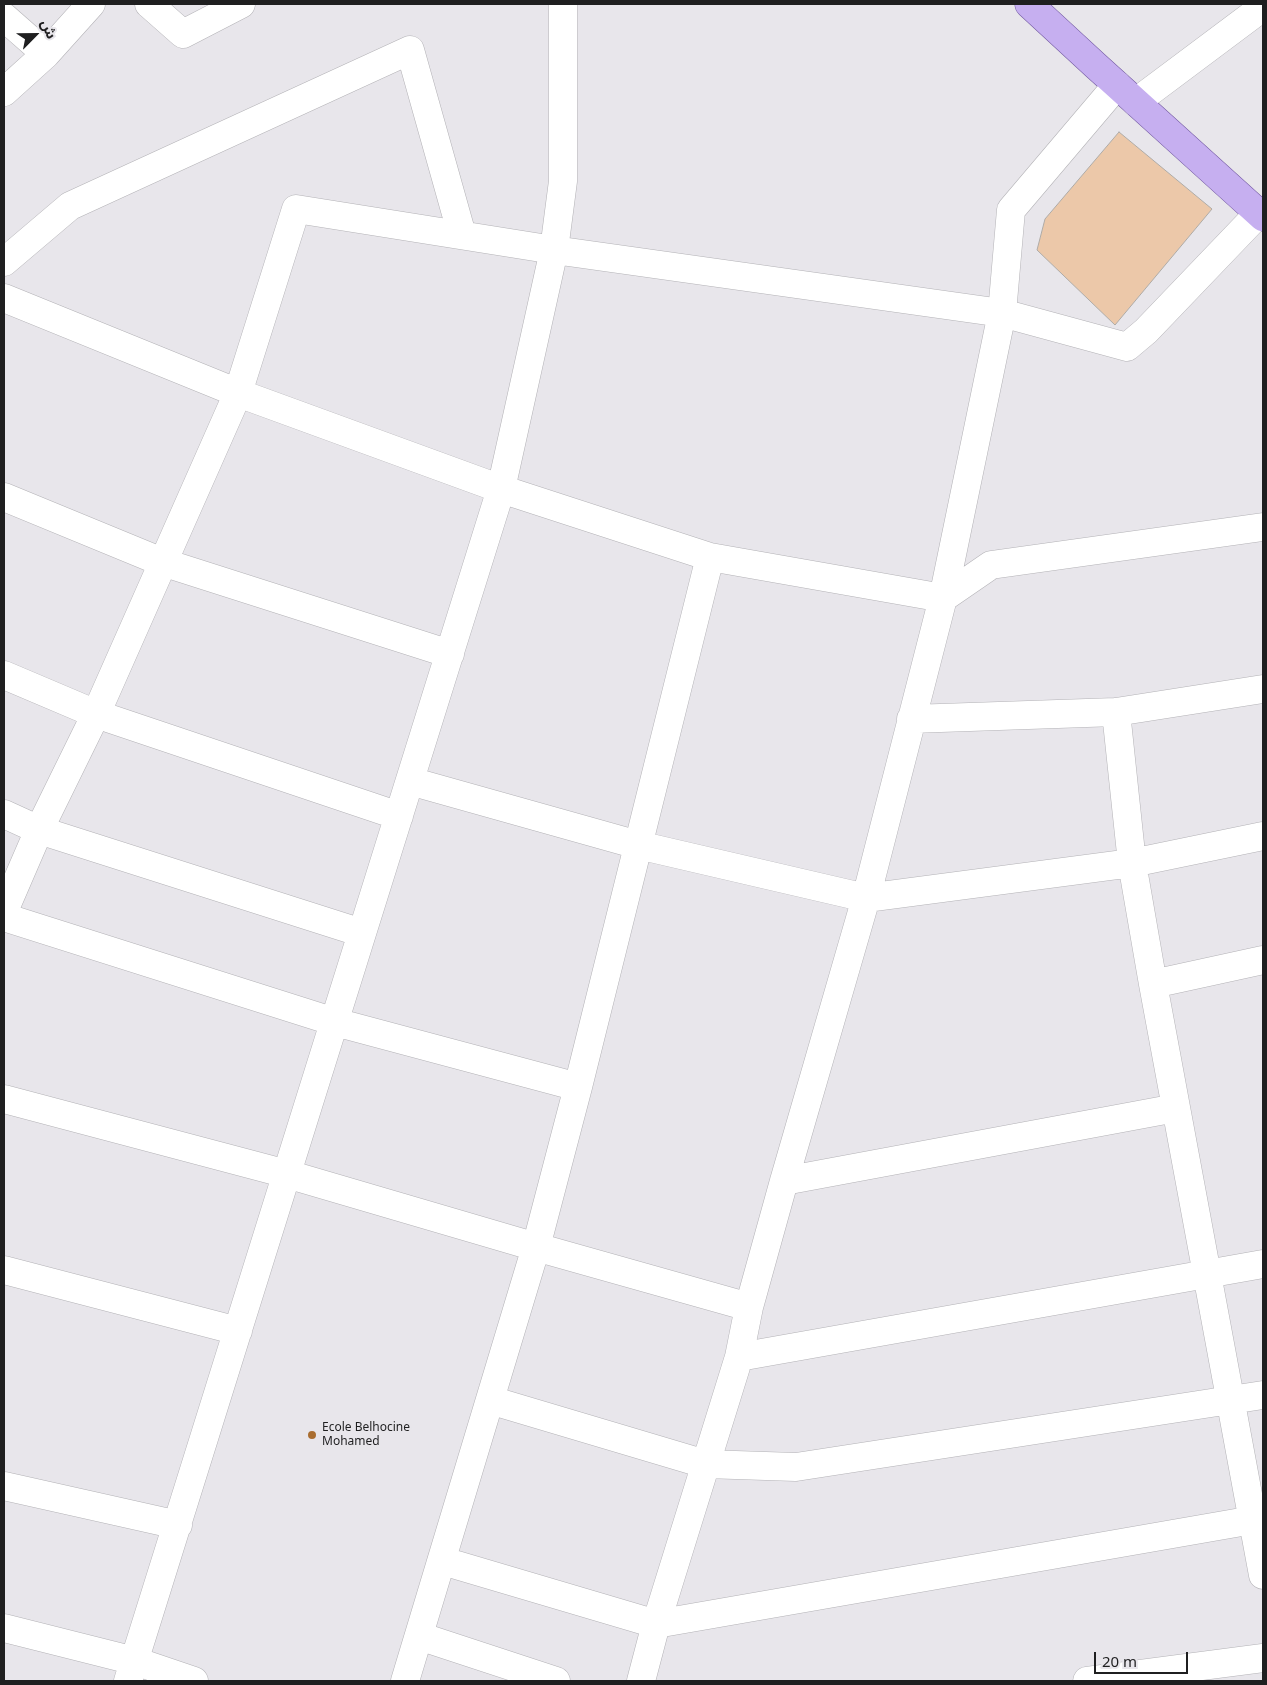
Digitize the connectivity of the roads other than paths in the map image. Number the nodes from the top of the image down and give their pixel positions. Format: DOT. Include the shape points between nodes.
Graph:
graph roads {
  1 [pos="91,4"];
  2 [pos="149,4"];
  3 [pos="241,4"];
  4 [pos="563,4"];
  5 [pos="1029,4"];
  6 [pos="1263,7"];
  7 [pos="4,17"];
  8 [pos="46,54"];
  9 [pos="4,92"];
  10 [pos="1126,94"];
  11 [pos="1261,215"];
  12 [pos="462,235"];
  13 [pos="554,250"];
  14 [pos="4,262"];
  15 [pos="4,298"];
  16 [pos="1002,313"];
  17 [pos="238,393"];
  18 [pos="501,489"];
  19 [pos="4,497"];
  20 [pos="1263,527"];
  21 [pos="710,557"];
  22 [pos="162,562"];
  23 [pos="943,598"];
  24 [pos="450,654"];
  25 [pos="4,675"];
  26 [pos="1263,690"];
  27 [pos="1116,712"];
  28 [pos="96,714"];
  29 [pos="911,719"];
  30 [pos="410,780"];
  31 [pos="4,814"];
  32 [pos="399,816"];
  33 [pos="39,830"];
  34 [pos="1263,836"];
  35 [pos="638,845"];
  36 [pos="1132,863"];
  37 [pos="866,898"];
  38 [pos="4,911"];
  39 [pos="4,917"];
  40 [pos="362,933"];
  41 [pos="1263,960"];
  42 [pos="1153,984"];
  43 [pos="335,1022"];
  44 [pos="578,1087"];
  45 [pos="4,1099"];
  46 [pos="1176,1108"];
  47 [pos="287,1174"];
  48 [pos="784,1181"];
  49 [pos="536,1247"];
  50 [pos="1263,1264"];
  51 [pos="4,1270"];
  52 [pos="1207,1274"];
  53 [pos="749,1307"];
  54 [pos="238,1331"];
  55 [pos="739,1357"];
  56 [pos="1263,1395"];
  57 [pos="490,1400"];
  58 [pos="1230,1400"];
  59 [pos="705,1464"];
  60 [pos="4,1486"];
  61 [pos="1253,1520"];
  62 [pos="178,1525"];
  63 [pos="443,1561"];
  64 [pos="1263,1575"];
  65 [pos="656,1624"];
  66 [pos="4,1628"];
  67 [pos="419,1636"];
  68 [pos="1263,1658"];
  69 [pos="132,1671"];
  70 [pos="194,1681"];
  71 [pos="406,1681"];
  72 [pos="556,1681"];
  73 [pos="641,1681"];
  74 [pos="1087,1681"];
  1 -- 8 [label="street"];
  2 -- 3 [label="street" via="183,34"];
  4 -- 13 [label="street" via="563,181"];
  5 -- 10 [label="main road"];
  6 -- 10 [label="street"];
  7 -- 8 [label="street"];
  8 -- 9 [label="street"];
  10 -- 11 [label="main road"];
  10 -- 16 [label="street" via="1011,210"];
  11 -- 16 [label="street" via="1127,347"];
  12 -- 13 [label="street"];
  12 -- 14 [label="street" via="410,50 70,206"];
  12 -- 17 [label="street" via="296,209"];
  13 -- 16 [label="street"];
  13 -- 18 [label="street"];
  15 -- 17 [label="street"];
  16 -- 23 [label="street"];
  17 -- 18 [label="street"];
  17 -- 22 [label="street"];
  18 -- 21 [label="street"];
  18 -- 24 [label="street"];
  19 -- 22 [label="street"];
  20 -- 23 [label="street" via="991,565"];
  21 -- 23 [label="street"];
  21 -- 35 [label="street"];
  22 -- 24 [label="street"];
  22 -- 28 [label="street"];
  23 -- 29 [label="street"];
  24 -- 30 [label="street"];
  25 -- 28 [label="street"];
  26 -- 27 [label="street"];
  27 -- 29 [label="street"];
  27 -- 36 [label="street"];
  28 -- 32 [label="street"];
  28 -- 33 [label="street"];
  29 -- 37 [label="street"];
  30 -- 32 [label="street"];
  30 -- 35 [label="street"];
  31 -- 33 [label="street"];
  32 -- 40 [label="street"];
  33 -- 38 [label="street"];
  33 -- 40 [label="street"];
  34 -- 36 [label="street"];
  35 -- 37 [label="street"];
  35 -- 44 [label="street"];
  36 -- 37 [label="street"];
  36 -- 42 [label="street"];
  37 -- 48 [label="street"];
  39 -- 43 [label="street"];
  40 -- 43 [label="street"];
  41 -- 42 [label="street"];
  42 -- 46 [label="street"];
  43 -- 44 [label="street"];
  43 -- 47 [label="street"];
  44 -- 49 [label="street"];
  45 -- 47 [label="street"];
  46 -- 48 [label="street"];
  46 -- 52 [label="street"];
  47 -- 49 [label="street"];
  47 -- 54 [label="street"];
  48 -- 53 [label="street"];
  49 -- 53 [label="street"];
  49 -- 57 [label="street"];
  50 -- 52 [label="street"];
  51 -- 54 [label="street"];
  52 -- 55 [label="street"];
  52 -- 58 [label="street"];
  53 -- 55 [label="street"];
  54 -- 62 [label="street"];
  55 -- 59 [label="street"];
  56 -- 58 [label="street"];
  57 -- 59 [label="street"];
  57 -- 63 [label="street"];
  58 -- 59 [label="street" via="796,1467"];
  58 -- 61 [label="street"];
  59 -- 65 [label="street"];
  60 -- 62 [label="street"];
  61 -- 64 [label="street"];
  61 -- 65 [label="street"];
  62 -- 69 [label="street"];
  63 -- 65 [label="street"];
  63 -- 67 [label="street"];
  65 -- 73 [label="street"];
  66 -- 69 [label="street"];
  67 -- 71 [label="street"];
  67 -- 72 [label="street"];
  68 -- 74 [label="street"];
  69 -- 70 [label="street"];
}
